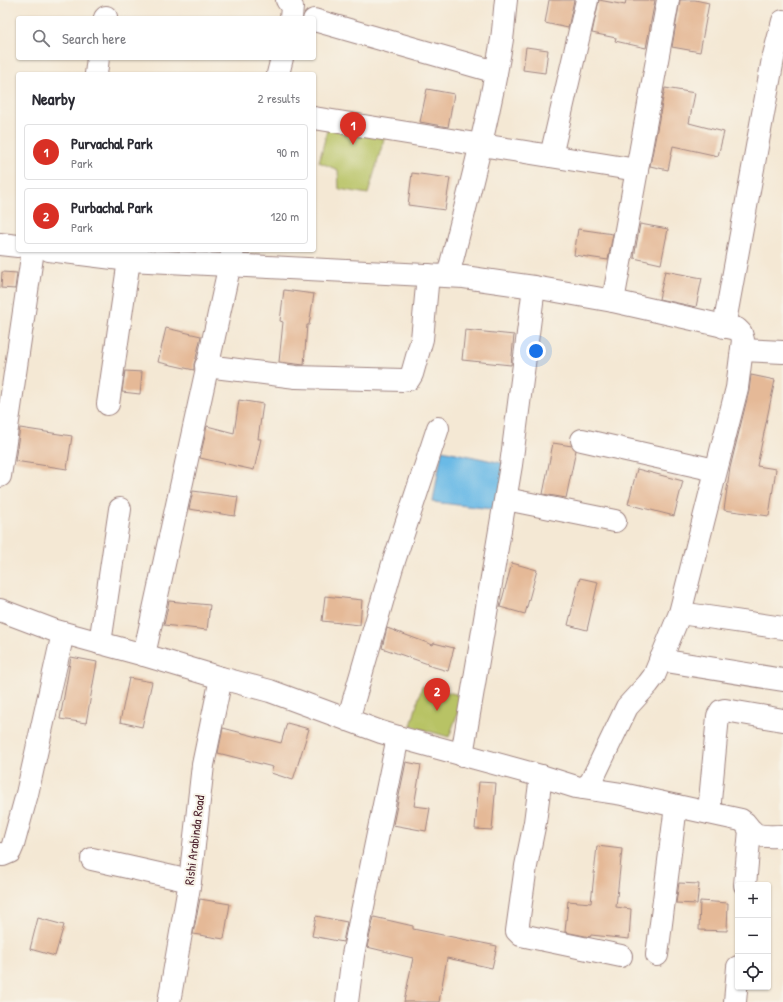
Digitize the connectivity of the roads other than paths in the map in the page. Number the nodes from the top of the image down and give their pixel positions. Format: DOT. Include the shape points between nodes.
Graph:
graph roads {
  1 [pos="506,0"];
  2 [pos="587,0"];
  3 [pos="668,0"];
  4 [pos="316,21"];
  5 [pos="783,21"];
  6 [pos="98,60"];
  7 [pos="282,60"];
  8 [pos="96,72"];
  9 [pos="278,72"];
  10 [pos="496,72"];
  11 [pos="316,118"];
  12 [pos="480,144"];
  13 [pos="550,156"];
  14 [pos="637,170"];
  15 [pos="0,244"];
  16 [pos="16,246"];
  17 [pos="33,252"];
  18 [pos="65,252"];
  19 [pos="230,258"];
  20 [pos="129,260"];
  21 [pos="438,276"];
  22 [pos="534,287"];
  23 [pos="613,301"];
  24 [pos="724,327"];
  25 [pos="742,350"];
  26 [pos="783,352"];
  27 [pos="206,366"];
  28 [pos="108,404"];
  29 [pos="438,428"];
  30 [pos="582,440"];
  31 [pos="715,470"];
  32 [pos="0,476"];
  33 [pos="506,500"];
  34 [pos="120,510"];
  35 [pos="615,521"];
  36 [pos="0,610"];
  37 [pos="680,613"];
  38 [pos="783,628"];
  39 [pos="63,632"];
  40 [pos="100,642"];
  41 [pos="144,655"];
  42 [pos="660,660"];
  43 [pos="221,678"];
  44 [pos="783,680"];
  45 [pos="348,720"];
  46 [pos="783,720"];
  47 [pos="398,737"];
  48 [pos="462,755"];
  49 [pos="541,776"];
  50 [pos="584,788"];
  51 [pos="676,806"];
  52 [pos="710,814"];
  53 [pos="750,830"];
  54 [pos="783,836"];
  55 [pos="0,854"];
  56 [pos="92,859"];
  57 [pos="190,881"];
  58 [pos="745,882"];
  59 [pos="657,955"];
  60 [pos="620,956"];
  61 [pos="736,990"];
  62 [pos="169,1002"];
  63 [pos="347,1002"];
  64 [pos="735,1002"];
  1 -- 10 [label="street"];
  2 -- 13 [label="street"];
  3 -- 14 [label="street"];
  4 -- 10 [label="street"];
  5 -- 24 [label="street" via="773,58"];
  6 -- 8 [label="street"];
  7 -- 9 [label="street"];
  10 -- 12 [label="street"];
  11 -- 12 [label="street"];
  12 -- 13 [label="street"];
  12 -- 21 [label="street"];
  13 -- 14 [label="street"];
  14 -- 23 [label="street"];
  15 -- 16 [label="street"];
  17 -- 32 [label="street"];
  18 -- 20 [label="street"];
  19 -- 20 [label="street"];
  19 -- 21 [label="street" via="280,267"];
  19 -- 27 [label="street"];
  20 -- 28 [label="street"];
  21 -- 22 [label="street"];
  21 -- 27 [label="street" via="412,374 408,379 296,377"];
  22 -- 23 [label="street"];
  22 -- 33 [label="street"];
  23 -- 24 [label="street"];
  24 -- 25 [label="street" via="737,329 741,333"];
  25 -- 26 [label="street"];
  25 -- 31 [label="street" via="737,388"];
  27 -- 41 [label="street"];
  29 -- 45 [label="street" via="392,567"];
  30 -- 31 [label="street"];
  31 -- 37 [label="street"];
  33 -- 35 [label="street"];
  33 -- 48 [label="street"];
  34 -- 40 [label="street"];
  36 -- 39 [label="street"];
  37 -- 38 [label="street"];
  37 -- 42 [label="street"];
  39 -- 40 [label="street"];
  39 -- 55 [label="street" via="13,845 10,852"];
  40 -- 41 [label="street"];
  41 -- 43 [label="street"];
  42 -- 44 [label="street"];
  42 -- 50 [label="street" via="654,676 626,706 591,782"];
  43 -- 45 [label="street" via="270,691"];
  43 -- 57 [label="street, Rishi Arabinda Road" via="203,765"];
  45 -- 47 [label="street"];
  46 -- 52 [label="street" via="721,711 718,716"];
  47 -- 48 [label="street"];
  47 -- 63 [label="street" via="353,955"];
  48 -- 49 [label="street"];
  49 -- 50 [label="street"];
  49 -- 60 [label="street" via="517,931 521,935"];
  50 -- 51 [label="street"];
  51 -- 52 [label="street"];
  51 -- 59 [label="street"];
  52 -- 53 [label="street" via="741,820"];
  53 -- 54 [label="street" via="755,834"];
  53 -- 58 [label="street"];
  56 -- 57 [label="street"];
  57 -- 62 [label="street, Rishi Arabinda Road"];
  61 -- 64 [label="street"];
}
